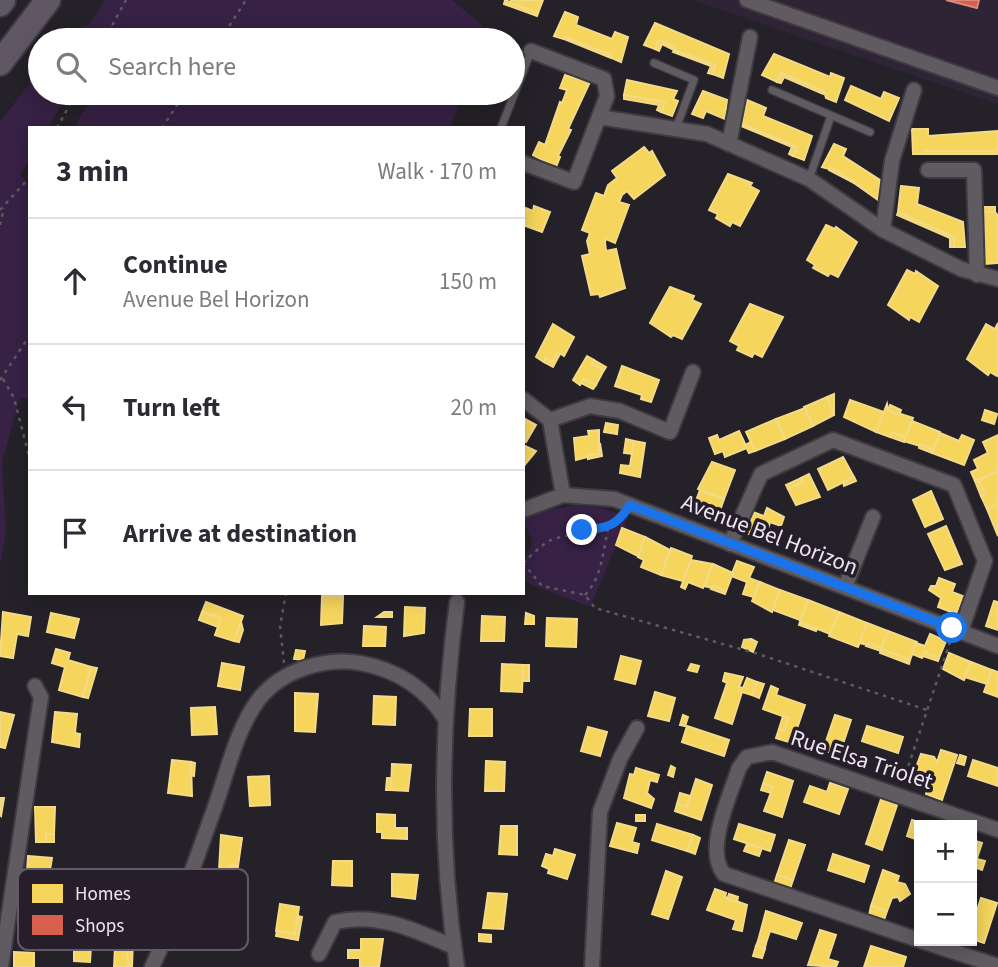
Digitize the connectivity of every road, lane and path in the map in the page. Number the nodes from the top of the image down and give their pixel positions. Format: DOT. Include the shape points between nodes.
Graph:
graph roads {
  1 [pos="3,0"];
  2 [pos="48,0"];
  3 [pos="126,0"];
  4 [pos="246,0"];
  5 [pos="747,0"];
  6 [pos="0,4"];
  7 [pos="111,28"];
  8 [pos="228,28"];
  9 [pos="750,37"];
  10 [pos="531,51"];
  11 [pos="0,63"];
  12 [pos="654,63"];
  13 [pos="525,66"];
  14 [pos="998,88"];
  15 [pos="772,90"];
  16 [pos="914,90"];
  17 [pos="69,105"];
  18 [pos="177,105"];
  19 [pos="510,105"];
  20 [pos="831,116"];
  21 [pos="599,117"];
  22 [pos="58,126"];
  23 [pos="163,126"];
  24 [pos="502,126"];
  25 [pos="676,128"];
  26 [pos="870,132"];
  27 [pos="729,144"];
  28 [pos="525,164"];
  29 [pos="928,170"];
  30 [pos="28,179"];
  31 [pos="809,179"];
  32 [pos="4,206"];
  33 [pos="0,211"];
  34 [pos="0,225"];
  35 [pos="883,230"];
  36 [pos="977,275"];
  37 [pos="998,279"];
  38 [pos="28,338"];
  39 [pos="693,372"];
  40 [pos="1,379"];
  41 [pos="525,401"];
  42 [pos="550,420"];
  43 [pos="28,452"];
  44 [pos="563,495"];
  45 [pos="630,505"];
  46 [pos="525,509"];
  47 [pos="873,517"];
  48 [pos="608,528"];
  49 [pos="730,544"];
  50 [pos="525,561"];
  51 [pos="525,565"];
  52 [pos="845,587"];
  53 [pos="286,595"];
  54 [pos="585,595"];
  55 [pos="457,603"];
  56 [pos="958,630"];
  57 [pos="998,646"];
  58 [pos="286,677"];
  59 [pos="35,686"];
  60 [pos="927,710"];
  61 [pos="446,720"];
  62 [pos="637,727"];
  63 [pos="898,795"];
  64 [pos="998,830"];
  65 [pos="193,869"];
  66 [pos="914,939"];
  67 [pos="936,946"];
  68 [pos="454,947"];
  69 [pos="160,950"];
  70 [pos="319,954"];
  71 [pos="998,966"];
  72 [pos="1,967"];
  73 [pos="152,967"];
  74 [pos="457,967"];
  75 [pos="592,967"];
  1 -- 6 [label="highway"];
  2 -- 11 [label="highway"];
  3 -- 7 [label="path"];
  4 -- 8 [label="path"];
  5 -- 14 [label="street"];
  9 -- 27 [label="street"];
  10 -- 13 [label="lane"];
  10 -- 21 [label="street" via="604,79 607,96"];
  12 -- 25 [label="lane" via="694,80"];
  15 -- 20 [label="lane"];
  16 -- 35 [label="street" via="892,161"];
  17 -- 22 [label="path"];
  18 -- 23 [label="path"];
  19 -- 24 [label="lane"];
  20 -- 26 [label="lane"];
  20 -- 31 [label="lane"];
  21 -- 25 [label="street"];
  21 -- 28 [label="street" via="574,182"];
  25 -- 27 [label="street"];
  27 -- 31 [label="street"];
  29 -- 36 [label="street" via="974,170"];
  30 -- 32 [label="path"];
  31 -- 35 [label="street"];
  32 -- 33 [label="path"];
  32 -- 34 [label="path"];
  35 -- 36 [label="street"];
  36 -- 37 [label="street"];
  38 -- 40 [label="path"];
  39 -- 42 [label="street" via="670,432 620,411 590,406"];
  40 -- 43 [label="path" via="15,398"];
  41 -- 42 [label="street"];
  42 -- 44 [label="street"];
  44 -- 45 [label="street, Avenue Bel Horizon" via="614,499"];
  44 -- 46 [label="street, Avenue Bel Horizon"];
  45 -- 48 [label="path" via="619,523"];
  45 -- 49 [label="street, Avenue Bel Horizon"];
  47 -- 52 [label="street"];
  48 -- 50 [label="path" via="582,530 548,542"];
  48 -- 54 [label="path" via="599,572"];
  49 -- 52 [label="street, Avenue Bel Horizon"];
  49 -- 56 [label="street" via="761,474 833,440 954,485 985,561"];
  51 -- 54 [label="path" via="542,586"];
  52 -- 56 [label="street, Avenue Bel Horizon"];
  53 -- 58 [label="path" via="280,626"];
  54 -- 60 [label="path" via="595,608 755,653"];
  55 -- 61 [label="street"];
  56 -- 57 [label="street, Avenue Bel Horizon"];
  56 -- 60 [label="path"];
  58 -- 61 [label="street" via="331,661 370,665 418,686"];
  58 -- 65 [label="street" via="260,698 242,728"];
  59 -- 72 [label="street" via="41,697"];
  60 -- 63 [label="path"];
  61 -- 68 [label="street" via="446,844"];
  62 -- 75 [label="street" via="600,812"];
  63 -- 64 [label="street, Rue Elsa Triolet"];
  63 -- 66 [label="street, Rue Elsa Triolet" via="772,752 747,757 738,768 715,847 715,862 735,880"];
  67 -- 71 [label="street, Rue Elsa Triolet"];
  68 -- 70 [label="street" via="380,919 358,917 335,922"];
  68 -- 74 [label="street"];
  69 -- 73 [label="street"];
}
